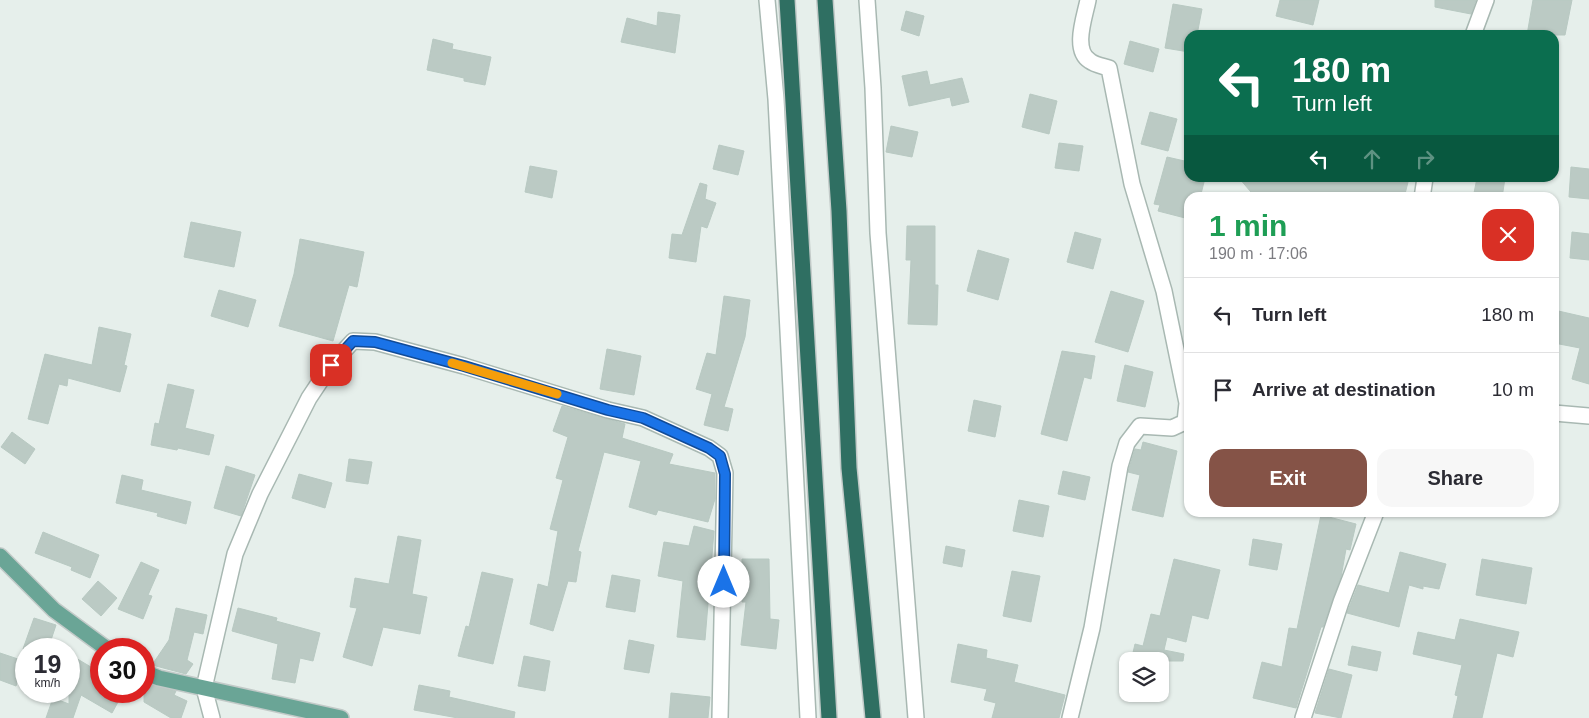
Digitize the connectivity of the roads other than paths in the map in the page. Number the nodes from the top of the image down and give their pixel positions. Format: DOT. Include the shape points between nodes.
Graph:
graph roads {
  1 [pos="768,0"];
  2 [pos="787,0"];
  3 [pos="825,0"];
  4 [pos="867,0"];
  5 [pos="1088,0"];
  6 [pos="1486,0"];
  7 [pos="1475,30"];
  8 [pos="1184,388"];
  9 [pos="1559,413"];
  10 [pos="1589,416"];
  11 [pos="1184,423"];
  12 [pos="1374,517"];
  13 [pos="0,556"];
  14 [pos="92,638"];
  15 [pos="155,676"];
  16 [pos="204,688"];
  17 [pos="212,718"];
  18 [pos="341,718"];
  19 [pos="720,718"];
  20 [pos="808,718"];
  21 [pos="830,718"];
  22 [pos="873,718"];
  23 [pos="916,718"];
  24 [pos="1070,718"];
  25 [pos="1302,718"];
  1 -- 20 [label="street"];
  2 -- 21 [label="highway"];
  3 -- 22 [label="highway" via="839,211 849,468"];
  4 -- 23 [label="street" via="878,233"];
  5 -- 8 [label="street" via="1080,39 1082,51 1089,61 1109,68 1132,184 1164,291"];
  6 -- 7 [label="street"];
  9 -- 10 [label="street"];
  11 -- 24 [label="street" via="1172,428 1140,426 1126,443 1092,628"];
  12 -- 25 [label="street"];
  13 -- 14 [label="main road" via="54,610"];
  15 -- 16 [label="main road"];
  16 -- 17 [label="street"];
  16 -- 18 [label="main road"];
  16 -- 19 [label="street" via="235,554 287,437 336,359 353,341 375,342 643,418 720,456 725,474"];
}
